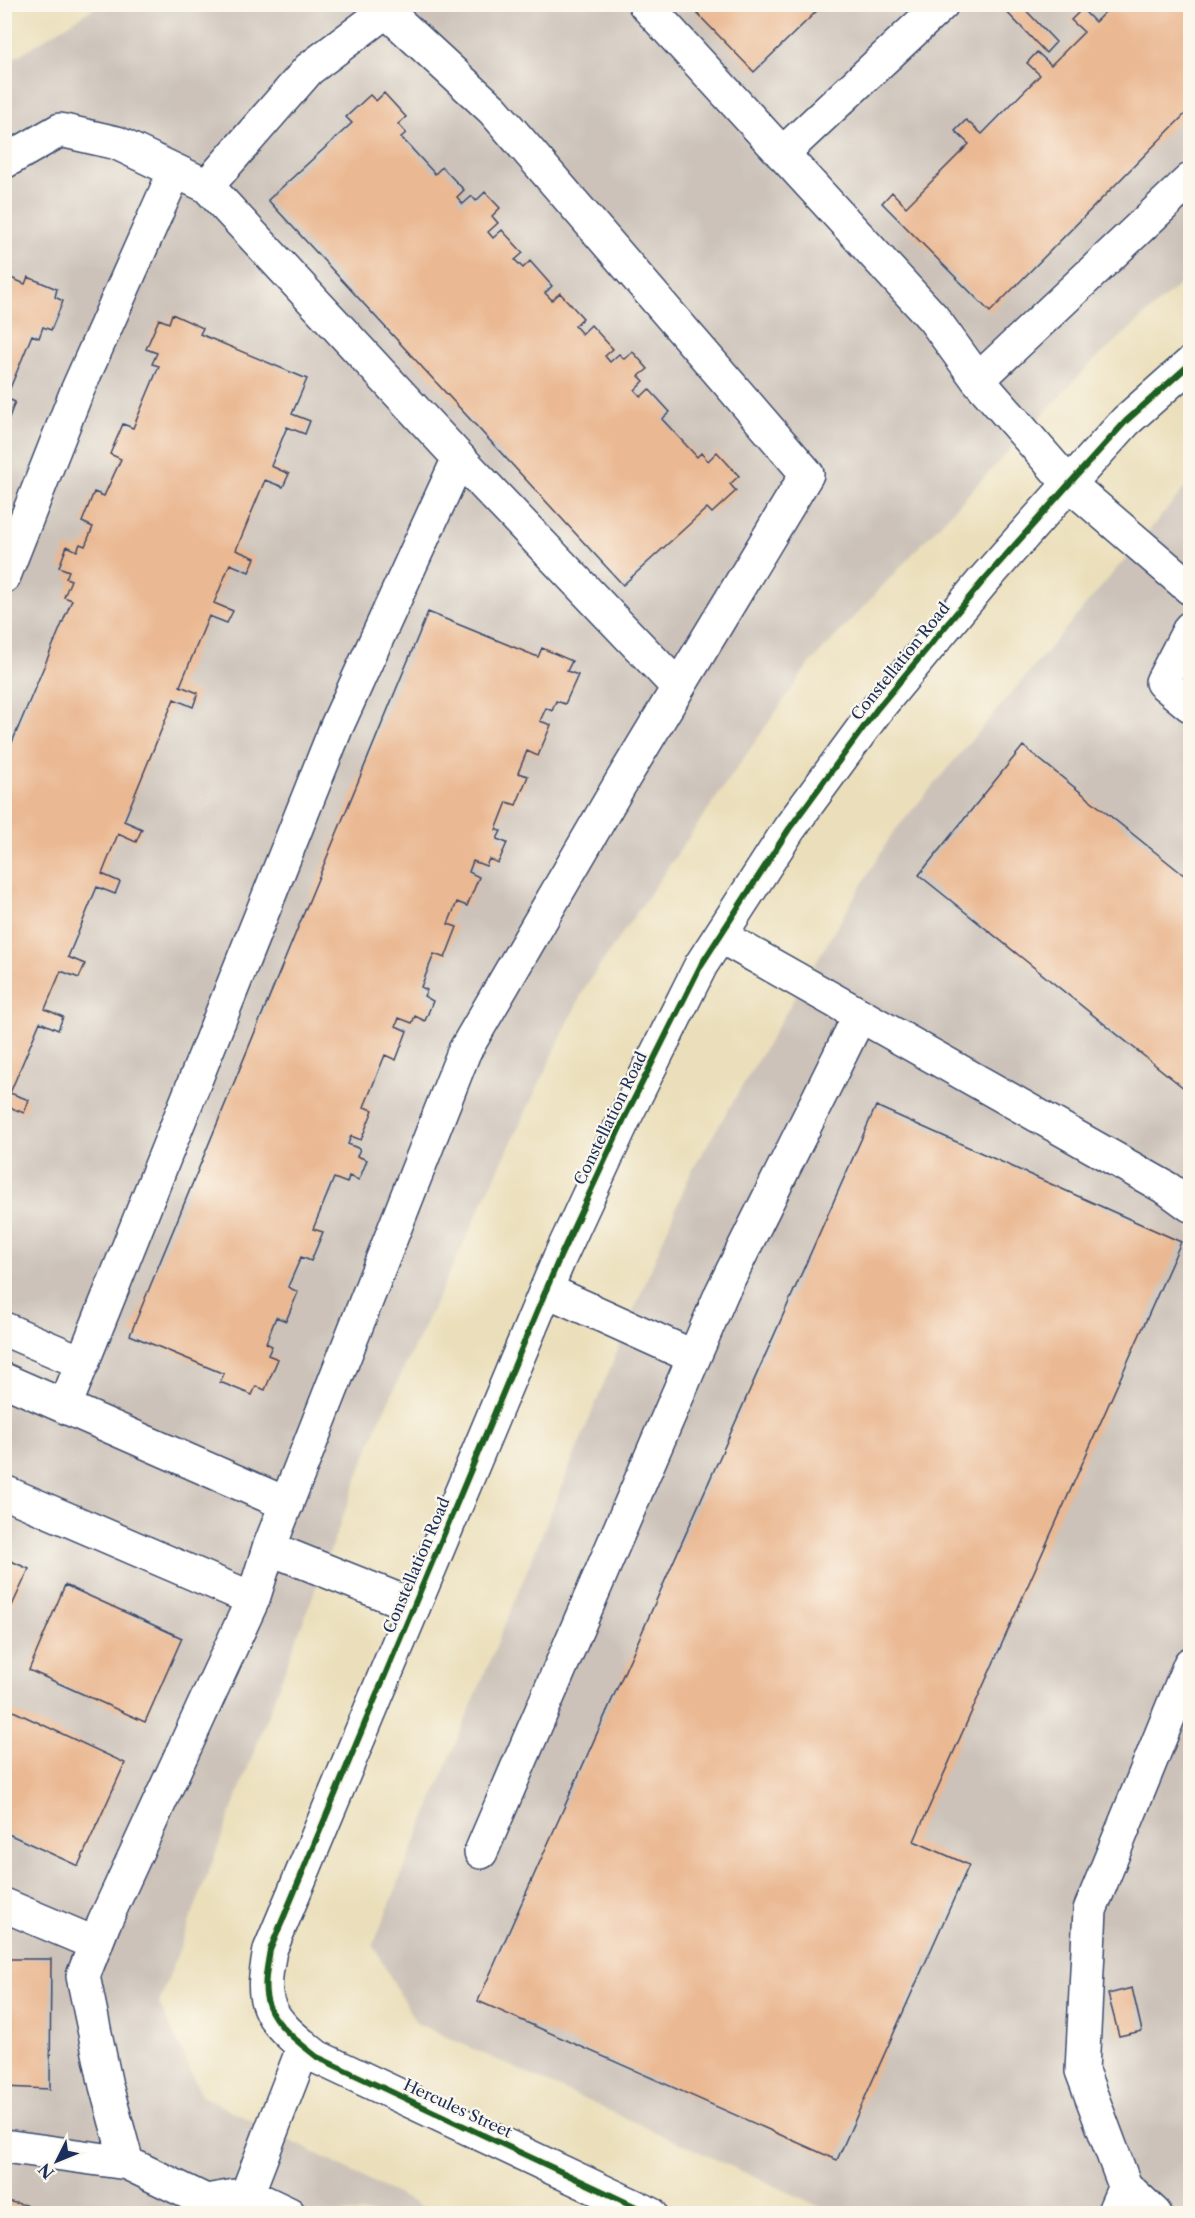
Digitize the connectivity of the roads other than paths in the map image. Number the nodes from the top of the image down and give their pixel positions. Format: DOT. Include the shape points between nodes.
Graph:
graph roads {
  1 [pos="645,4"];
  2 [pos="942,4"];
  3 [pos="782,154"];
  4 [pos="4,162"];
  5 [pos="175,171"];
  6 [pos="1191,180"];
  7 [pos="207,186"];
  8 [pos="1191,364"];
  9 [pos="978,380"];
  10 [pos="459,458"];
  11 [pos="1069,484"];
  12 [pos="4,576"];
  13 [pos="1191,588"];
  14 [pos="1191,628"];
  15 [pos="678,687"];
  16 [pos="1191,705"];
  17 [pos="720,936"];
  18 [pos="860,1015"];
  19 [pos="1191,1204"];
  20 [pos="546,1290"];
  21 [pos="4,1329"];
  22 [pos="694,1357"];
  23 [pos="83,1363"];
  24 [pos="4,1380"];
  25 [pos="59,1404"];
  26 [pos="4,1492"];
  27 [pos="287,1504"];
  28 [pos="269,1548"];
  29 [pos="253,1599"];
  30 [pos="414,1606"];
  31 [pos="1191,1664"];
  32 [pos="481,1852"];
  33 [pos="4,1905"];
  34 [pos="96,1944"];
  35 [pos="269,2006"];
  36 [pos="304,2046"];
  37 [pos="4,2146"];
  38 [pos="127,2163"];
  39 [pos="1119,2200"];
  40 [pos="242,2204"];
  41 [pos="289,2214"];
  42 [pos="651,2214"];
  43 [pos="1155,2214"];
  1 -- 3 [label="street"];
  2 -- 3 [label="street"];
  3 -- 9 [label="street" via="933,318"];
  4 -- 5 [label="street" via="60,130 117,142"];
  5 -- 7 [label="street"];
  5 -- 12 [label="street" via="77,391"];
  6 -- 9 [label="street"];
  7 -- 10 [label="street"];
  7 -- 15 [label="street" via="309,69 386,11 493,110 807,474"];
  8 -- 11 [label="street, Constellation Road" via="1126,421"];
  9 -- 11 [label="street"];
  10 -- 15 [label="street"];
  10 -- 23 [label="street" via="336,728"];
  11 -- 13 [label="street"];
  11 -- 17 [label="street, Constellation Road" via="877,709 789,829"];
  14 -- 16 [label="street" via="1162,682"];
  15 -- 27 [label="street" via="464,1052"];
  17 -- 18 [label="street"];
  17 -- 20 [label="street, Constellation Road" via="701,965 624,1119"];
  18 -- 19 [label="street"];
  18 -- 22 [label="street" via="722,1292"];
  20 -- 22 [label="street"];
  20 -- 30 [label="street, Constellation Road"];
  21 -- 23 [label="street"];
  22 -- 32 [label="street"];
  23 -- 25 [label="street"];
  24 -- 25 [label="street"];
  25 -- 27 [label="street"];
  26 -- 29 [label="street"];
  27 -- 28 [label="street"];
  28 -- 29 [label="street"];
  28 -- 30 [label="street"];
  29 -- 34 [label="street"];
  30 -- 35 [label="street, Constellation Road" via="270,1950 265,1979"];
  31 -- 39 [label="street" via="1090,1910 1082,2072"];
  33 -- 34 [label="street"];
  34 -- 38 [label="street" via="83,1976"];
  35 -- 36 [label="street, Hercules Street" via="290,2035"];
  36 -- 40 [label="street"];
  36 -- 42 [label="street, Hercules Street" via="317,2057"];
  37 -- 38 [label="street"];
  38 -- 40 [label="street" via="206,2201"];
  39 -- 43 [label="street"];
  40 -- 41 [label="street"];
}
